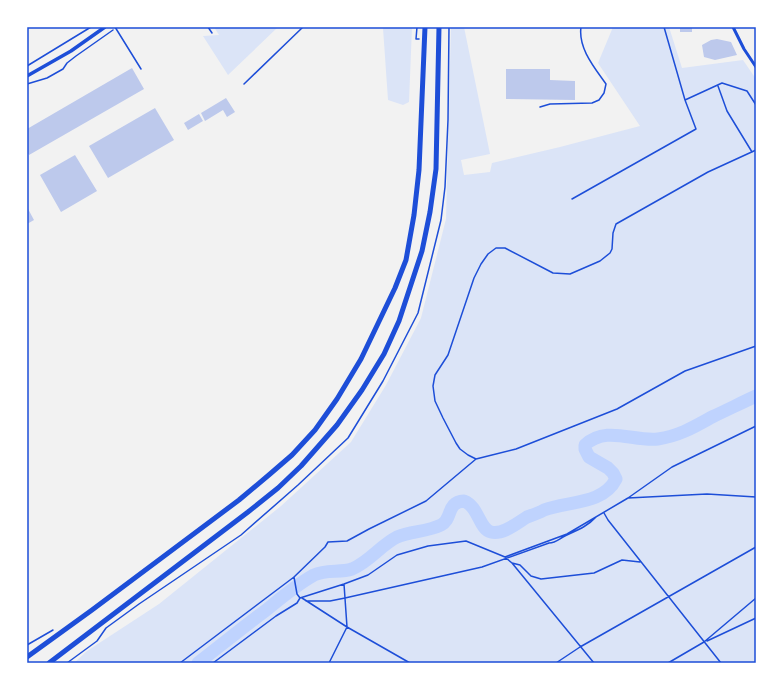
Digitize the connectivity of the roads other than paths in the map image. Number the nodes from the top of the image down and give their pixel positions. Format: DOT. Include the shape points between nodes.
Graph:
graph roads {
  1 [pos="105,27"];
  2 [pos="115,27"];
  3 [pos="208,27"];
  4 [pos="425,27"];
  5 [pos="439,27"];
  6 [pos="581,27"];
  7 [pos="733,27"];
  8 [pos="212,33"];
  9 [pos="756,67"];
  10 [pos="141,69"];
  11 [pos="27,76"];
  12 [pos="540,107"];
  13 [pos="27,657"];
  14 [pos="49,663"];
  1 -- 11 [label="street" via="71,51"];
  2 -- 10 [label="lane"];
  3 -- 8 [label="lane"];
  4 -- 13 [label="highway" via="419,170 406,260 361,359 337,399 315,430 292,455 239,500"];
  5 -- 14 [label="highway" via="436,169 422,251 412,285 384,354 362,390 337,425 278,488"];
  6 -- 12 [label="lane" via="580,35 584,50 606,84 604,93 599,100 592,103 550,104"];
  7 -- 9 [label="street"];
}
